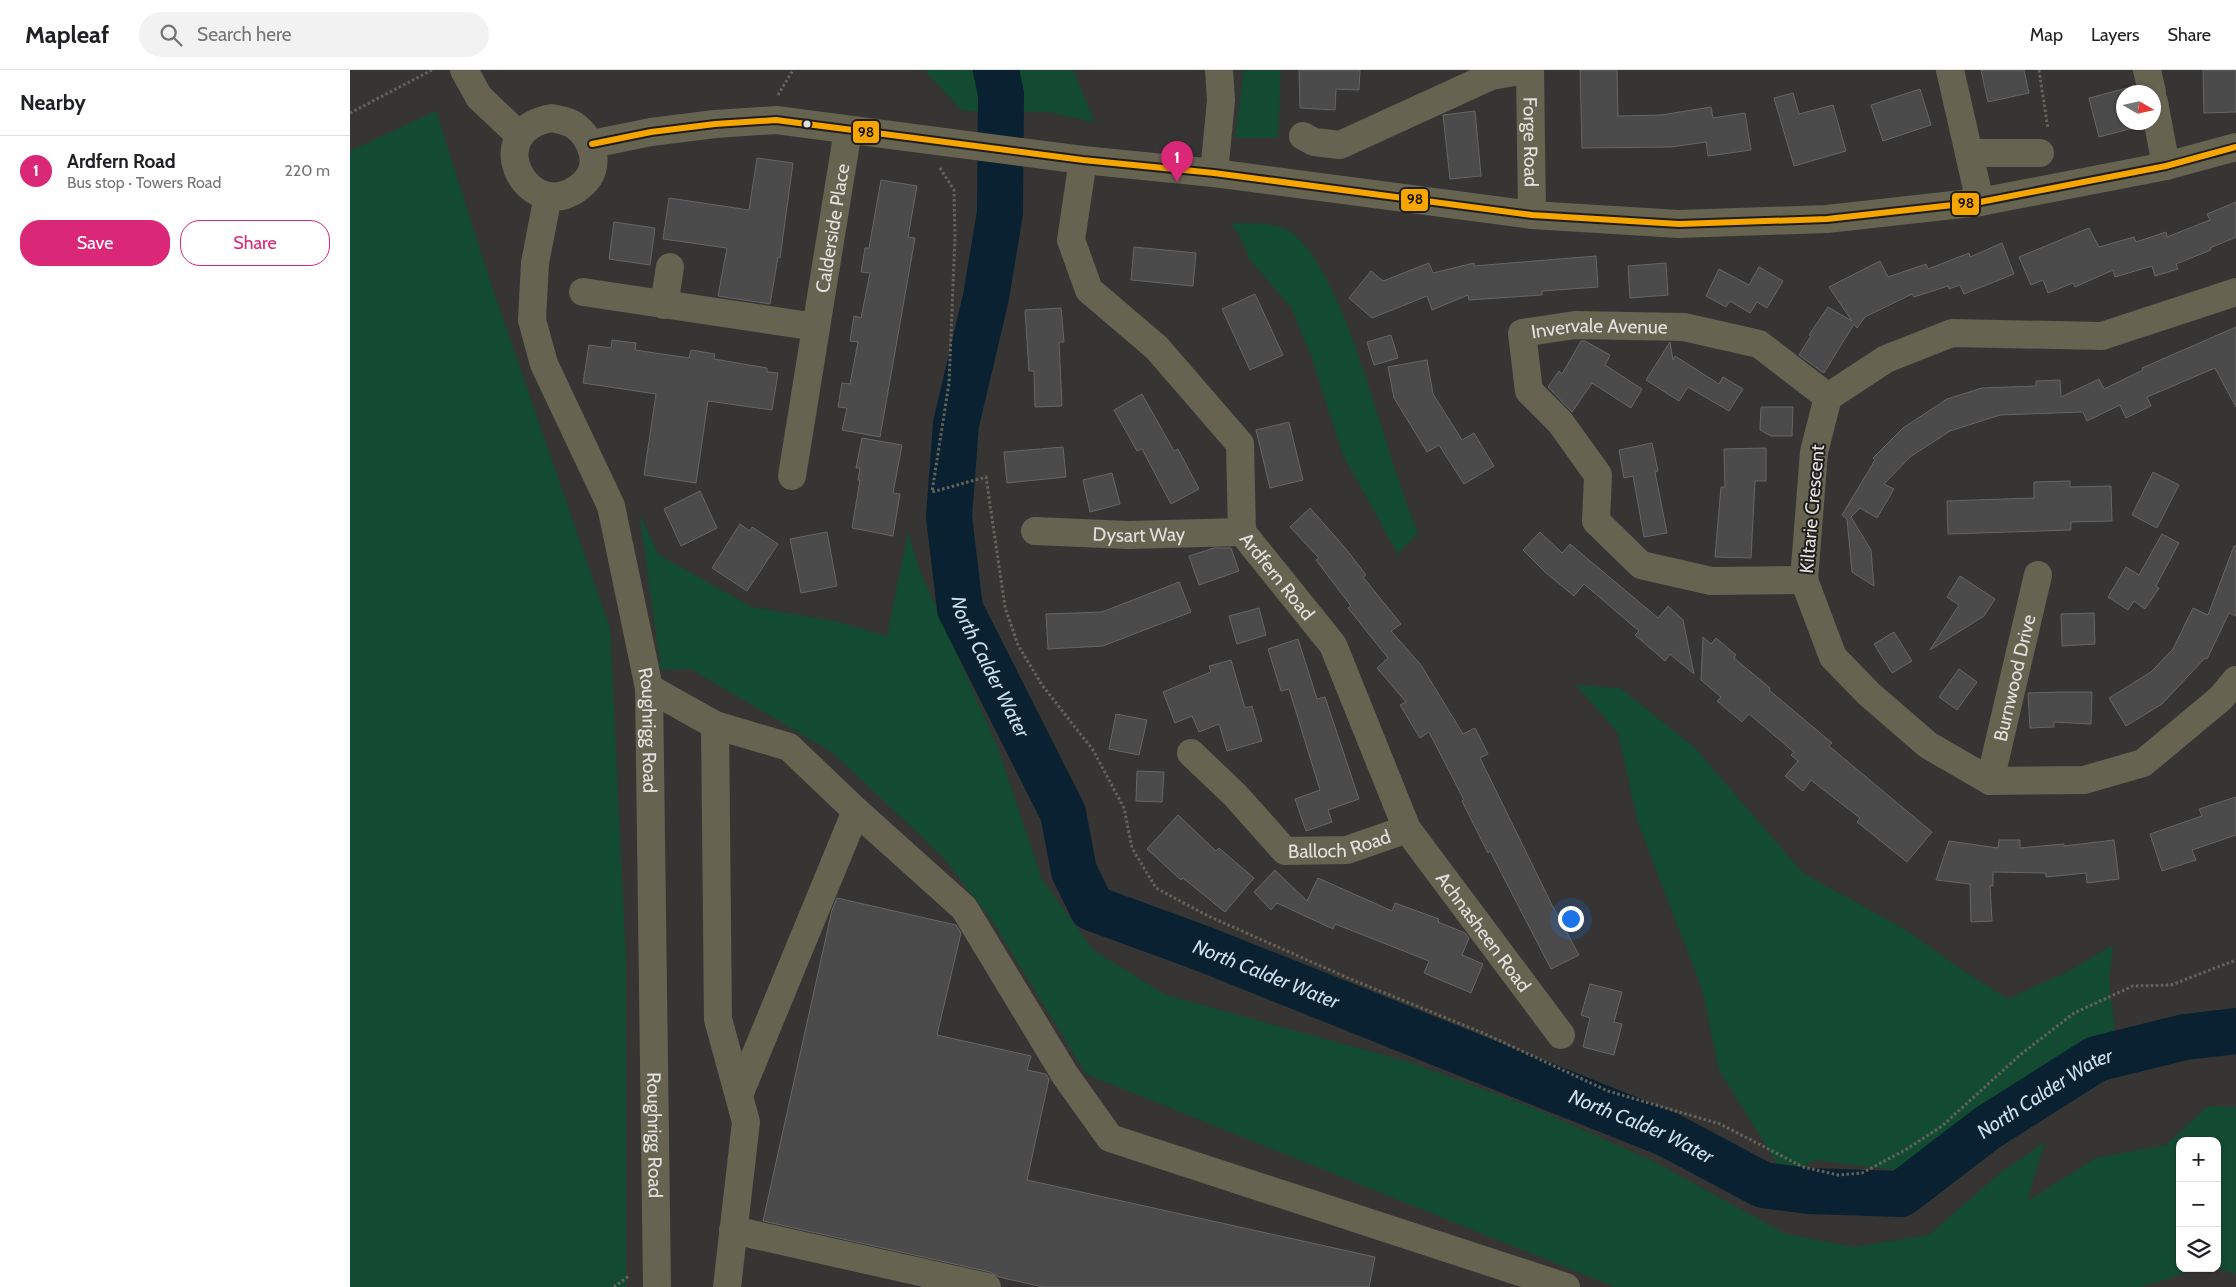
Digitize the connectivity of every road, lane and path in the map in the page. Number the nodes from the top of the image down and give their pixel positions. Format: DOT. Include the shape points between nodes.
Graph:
graph roads {
  1 [pos="432,70"];
  2 [pos="464,70"];
  3 [pos="1219,70"];
  4 [pos="1528,70"];
  5 [pos="1950,70"];
  6 [pos="2039,70"];
  7 [pos="2147,70"];
  8 [pos="2150,85"];
  9 [pos="350,113"];
  10 [pos="848,130"];
  11 [pos="2159,130"];
  12 [pos="520,136"];
  13 [pos="1303,136"];
  14 [pos="592,144"];
  15 [pos="2236,147"];
  16 [pos="1969,153"];
  17 [pos="2040,153"];
  18 [pos="1083,160"];
  19 [pos="936,163"];
  20 [pos="2166,166"];
  21 [pos="1214,173"];
  22 [pos="548,196"];
  23 [pos="1980,202"];
  24 [pos="1532,215"];
  25 [pos="670,267"];
  26 [pos="583,292"];
  27 [pos="2236,292"];
  28 [pos="664,304"];
  29 [pos="816,327"];
  30 [pos="1828,397"];
  31 [pos="792,476"];
  32 [pos="973,481"];
  33 [pos="1035,531"];
  34 [pos="1242,532"];
  35 [pos="2038,576"];
  36 [pos="1804,580"];
  37 [pos="2236,680"];
  38 [pos="650,688"];
  39 [pos="715,726"];
  40 [pos="1191,753"];
  41 [pos="1990,781"];
  42 [pos="856,811"];
  43 [pos="1407,829"];
  44 [pos="1562,1035"];
  45 [pos="739,1095"];
  46 [pos="733,1230"];
  47 [pos="657,1287"];
  48 [pos="727,1287"];
  49 [pos="987,1287"];
  50 [pos="1566,1287"];
  1 -- 9 [label="path"];
  2 -- 12 [label="street" via="479,97"];
  3 -- 21 [label="street" via="1221,100"];
  4 -- 13 [label="street" via="1491,76 1340,145 1314,142"];
  4 -- 24 [label="street, Forge Road"];
  5 -- 16 [label="street"];
  6 -- 17 [label="path" via="2050,138"];
  7 -- 8 [label="street"];
  10 -- 14 [label="street" via="776,120 651,132"];
  10 -- 18 [label="street"];
  10 -- 29 [label="street, Calderside Place"];
  11 -- 20 [label="street"];
  12 -- 14 [label="street" via="526,128 552,118 574,125"];
  12 -- 22 [label="street" via="515,151 518,172 525,184"];
  14 -- 22 [label="street" via="594,160 584,184 570,193"];
  15 -- 20 [label="street"];
  16 -- 17 [label="street"];
  16 -- 23 [label="street"];
  18 -- 21 [label="street"];
  18 -- 34 [label="street, Ardfern Road" via="1071,240 1089,290 1157,348 1240,444"];
  19 -- 32 [label="path" via="954,190 954,237 950,383 932,492"];
  20 -- 23 [label="street"];
  21 -- 24 [label="street"];
  22 -- 38 [label="street, Roughrigg Road" via="535,263 532,320 544,364 611,506"];
  23 -- 24 [label="street" via="1827,219 1689,224"];
  25 -- 28 [label="street"];
  26 -- 28 [label="street"];
  27 -- 30 [label="street" via="2102,336 1952,333 1886,359"];
  28 -- 29 [label="street"];
  29 -- 31 [label="street, Calderside Place"];
  30 -- 36 [label="street, Kiltarie Crescent" via="1814,452"];
  30 -- 36 [label="street, Invervale Avenue" via="1759,344 1684,327 1575,326 1522,333 1529,391 1560,422 1598,474 1596,521 1641,565 1711,581"];
  33 -- 34 [label="street, Dysart Way" via="1128,535"];
  34 -- 43 [label="street, Ardfern Road" via="1333,646"];
  35 -- 41 [label="street, Burnwood Drive"];
  36 -- 41 [label="street, Kiltarie Crescent" via="1833,657 1869,694 1928,745"];
  37 -- 41 [label="street" via="2221,698 2143,763 2084,780"];
  38 -- 39 [label="street"];
  38 -- 47 [label="street, Roughrigg Road"];
  39 -- 42 [label="street" via="790,747"];
  39 -- 45 [label="street" via="718,1019"];
  40 -- 43 [label="street, Balloch Road" via="1236,796 1285,851 1347,850"];
  42 -- 45 [label="street"];
  42 -- 50 [label="street" via="964,908 1066,1074 1110,1138"];
  43 -- 44 [label="street, Achnasheen Road"];
  45 -- 46 [label="street" via="746,1122"];
  46 -- 48 [label="street"];
  46 -- 49 [label="street"];
}
